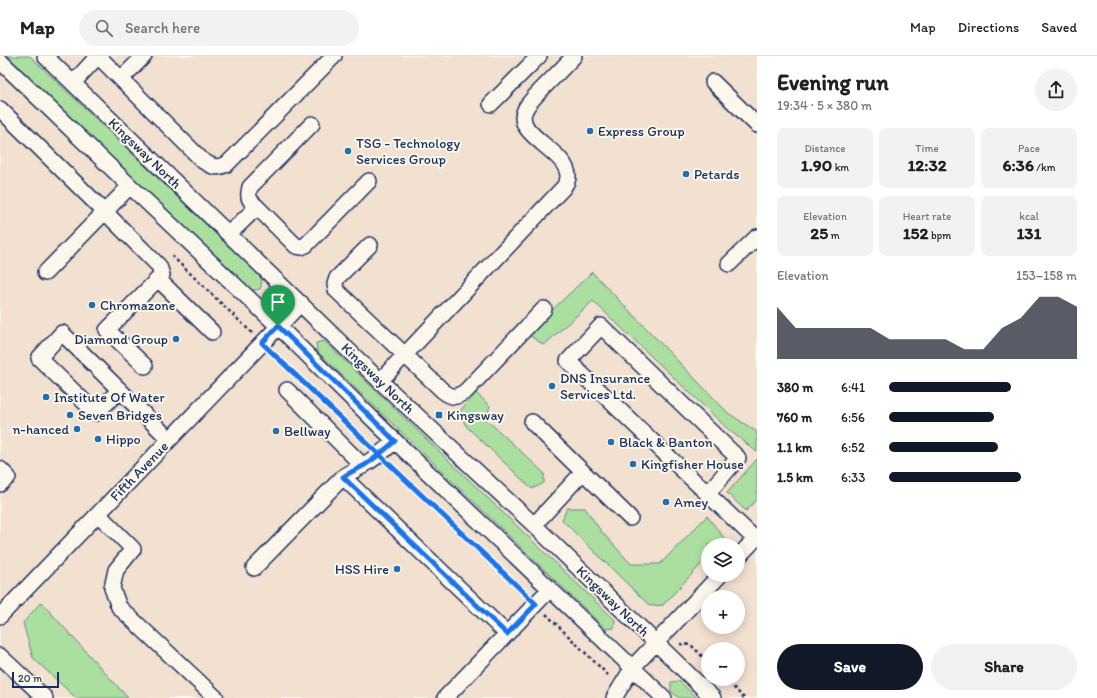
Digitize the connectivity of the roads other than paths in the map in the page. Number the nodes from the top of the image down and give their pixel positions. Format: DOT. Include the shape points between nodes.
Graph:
graph roads {
  1 [pos="45,56"];
  2 [pos="98,56"];
  3 [pos="144,56"];
  4 [pos="334,56"];
  5 [pos="539,56"];
  6 [pos="574,56"];
  7 [pos="0,61"];
  8 [pos="121,79"];
  9 [pos="713,82"];
  10 [pos="73,83"];
  11 [pos="491,104"];
  12 [pos="0,109"];
  13 [pos="312,124"];
  14 [pos="757,125"];
  15 [pos="369,181"];
  16 [pos="130,186"];
  17 [pos="257,207"];
  18 [pos="105,212"];
  19 [pos="229,234"];
  20 [pos="757,237"];
  21 [pos="370,245"];
  22 [pos="729,264"];
  23 [pos="44,273"];
  24 [pos="158,278"];
  25 [pos="300,303"];
  26 [pos="544,309"];
  27 [pos="278,326"];
  28 [pos="212,332"];
  29 [pos="405,356"];
  30 [pos="145,366"];
  31 [pos="380,381"];
  32 [pos="120,390"];
  33 [pos="287,390"];
  34 [pos="532,422"];
  35 [pos="170,439"];
  36 [pos="395,441"];
  37 [pos="363,466"];
  38 [pos="0,469"];
  39 [pos="583,472"];
  40 [pos="343,477"];
  41 [pos="0,484"];
  42 [pos="707,494"];
  43 [pos="98,514"];
  44 [pos="630,518"];
  45 [pos="534,525"];
  46 [pos="756,538"];
  47 [pos="745,549"];
  48 [pos="254,568"];
  49 [pos="713,582"];
  50 [pos="550,589"];
  51 [pos="0,616"];
  52 [pos="507,634"];
  53 [pos="656,643"];
  54 [pos="0,656"];
  55 [pos="633,667"];
  56 [pos="618,693"];
  57 [pos="45,698"];
  58 [pos="216,698"];
  59 [pos="445,698"];
  60 [pos="664,698"];
  61 [pos="713,698"];
  1 -- 10 [label="street, Kingsway North"];
  2 -- 8 [label="street"];
  2 -- 10 [label="street"];
  3 -- 8 [label="street"];
  4 -- 8 [label="street" via="227,164 219,168 203,161"];
  5 -- 11 [label="street"];
  6 -- 29 [label="street" via="530,102 524,111 523,120 529,131 561,159 567,170 568,179 563,188"];
  7 -- 16 [label="street"];
  9 -- 14 [label="street"];
  10 -- 19 [label="street, Kingsway North"];
  12 -- 18 [label="street"];
  13 -- 17 [label="street" via="250,187 250,200"];
  15 -- 17 [label="street" via="306,245 301,247 296,246"];
  16 -- 18 [label="street"];
  16 -- 27 [label="street"];
  17 -- 19 [label="street"];
  18 -- 23 [label="street"];
  18 -- 24 [label="street" via="159,266 162,275"];
  19 -- 25 [label="street, Kingsway North"];
  20 -- 22 [label="street"];
  21 -- 29 [label="street" via="337,278 336,290"];
  24 -- 28 [label="street"];
  24 -- 30 [label="street" via="107,330"];
  25 -- 27 [label="street, Fifth Avenue"];
  25 -- 31 [label="street, Kingsway North"];
  26 -- 29 [label="street" via="460,395 454,397 443,391"];
  27 -- 35 [label="street, Fifth Avenue"];
  27 -- 36 [label="street"];
  29 -- 31 [label="street"];
  31 -- 45 [label="street, Kingsway North"];
  32 -- 32 [label="street" via="96,414 39,358 62,334"];
  32 -- 35 [label="street"];
  33 -- 37 [label="street"];
  34 -- 39 [label="street"];
  35 -- 43 [label="street, Fifth Avenue"];
  36 -- 37 [label="street"];
  36 -- 50 [label="street"];
  37 -- 40 [label="street"];
  38 -- 41 [label="street" via="8,477"];
  39 -- 44 [label="street"];
  39 -- 45 [label="street"];
  40 -- 48 [label="street"];
  40 -- 52 [label="street"];
  42 -- 42 [label="street" via="568,361 601,326 738,458"];
  42 -- 46 [label="street"];
  43 -- 51 [label="street, Fifth Avenue"];
  43 -- 58 [label="street" via="133,549 116,570 112,588 119,607"];
  45 -- 53 [label="street, Kingsway North"];
  46 -- 47 [label="street"];
  49 -- 53 [label="street"];
  50 -- 52 [label="street"];
  50 -- 55 [label="street"];
  52 -- 59 [label="street"];
  53 -- 55 [label="street"];
  53 -- 61 [label="street, Kingsway North"];
  54 -- 57 [label="street"];
  55 -- 56 [label="street"];
  55 -- 60 [label="street"];
}
